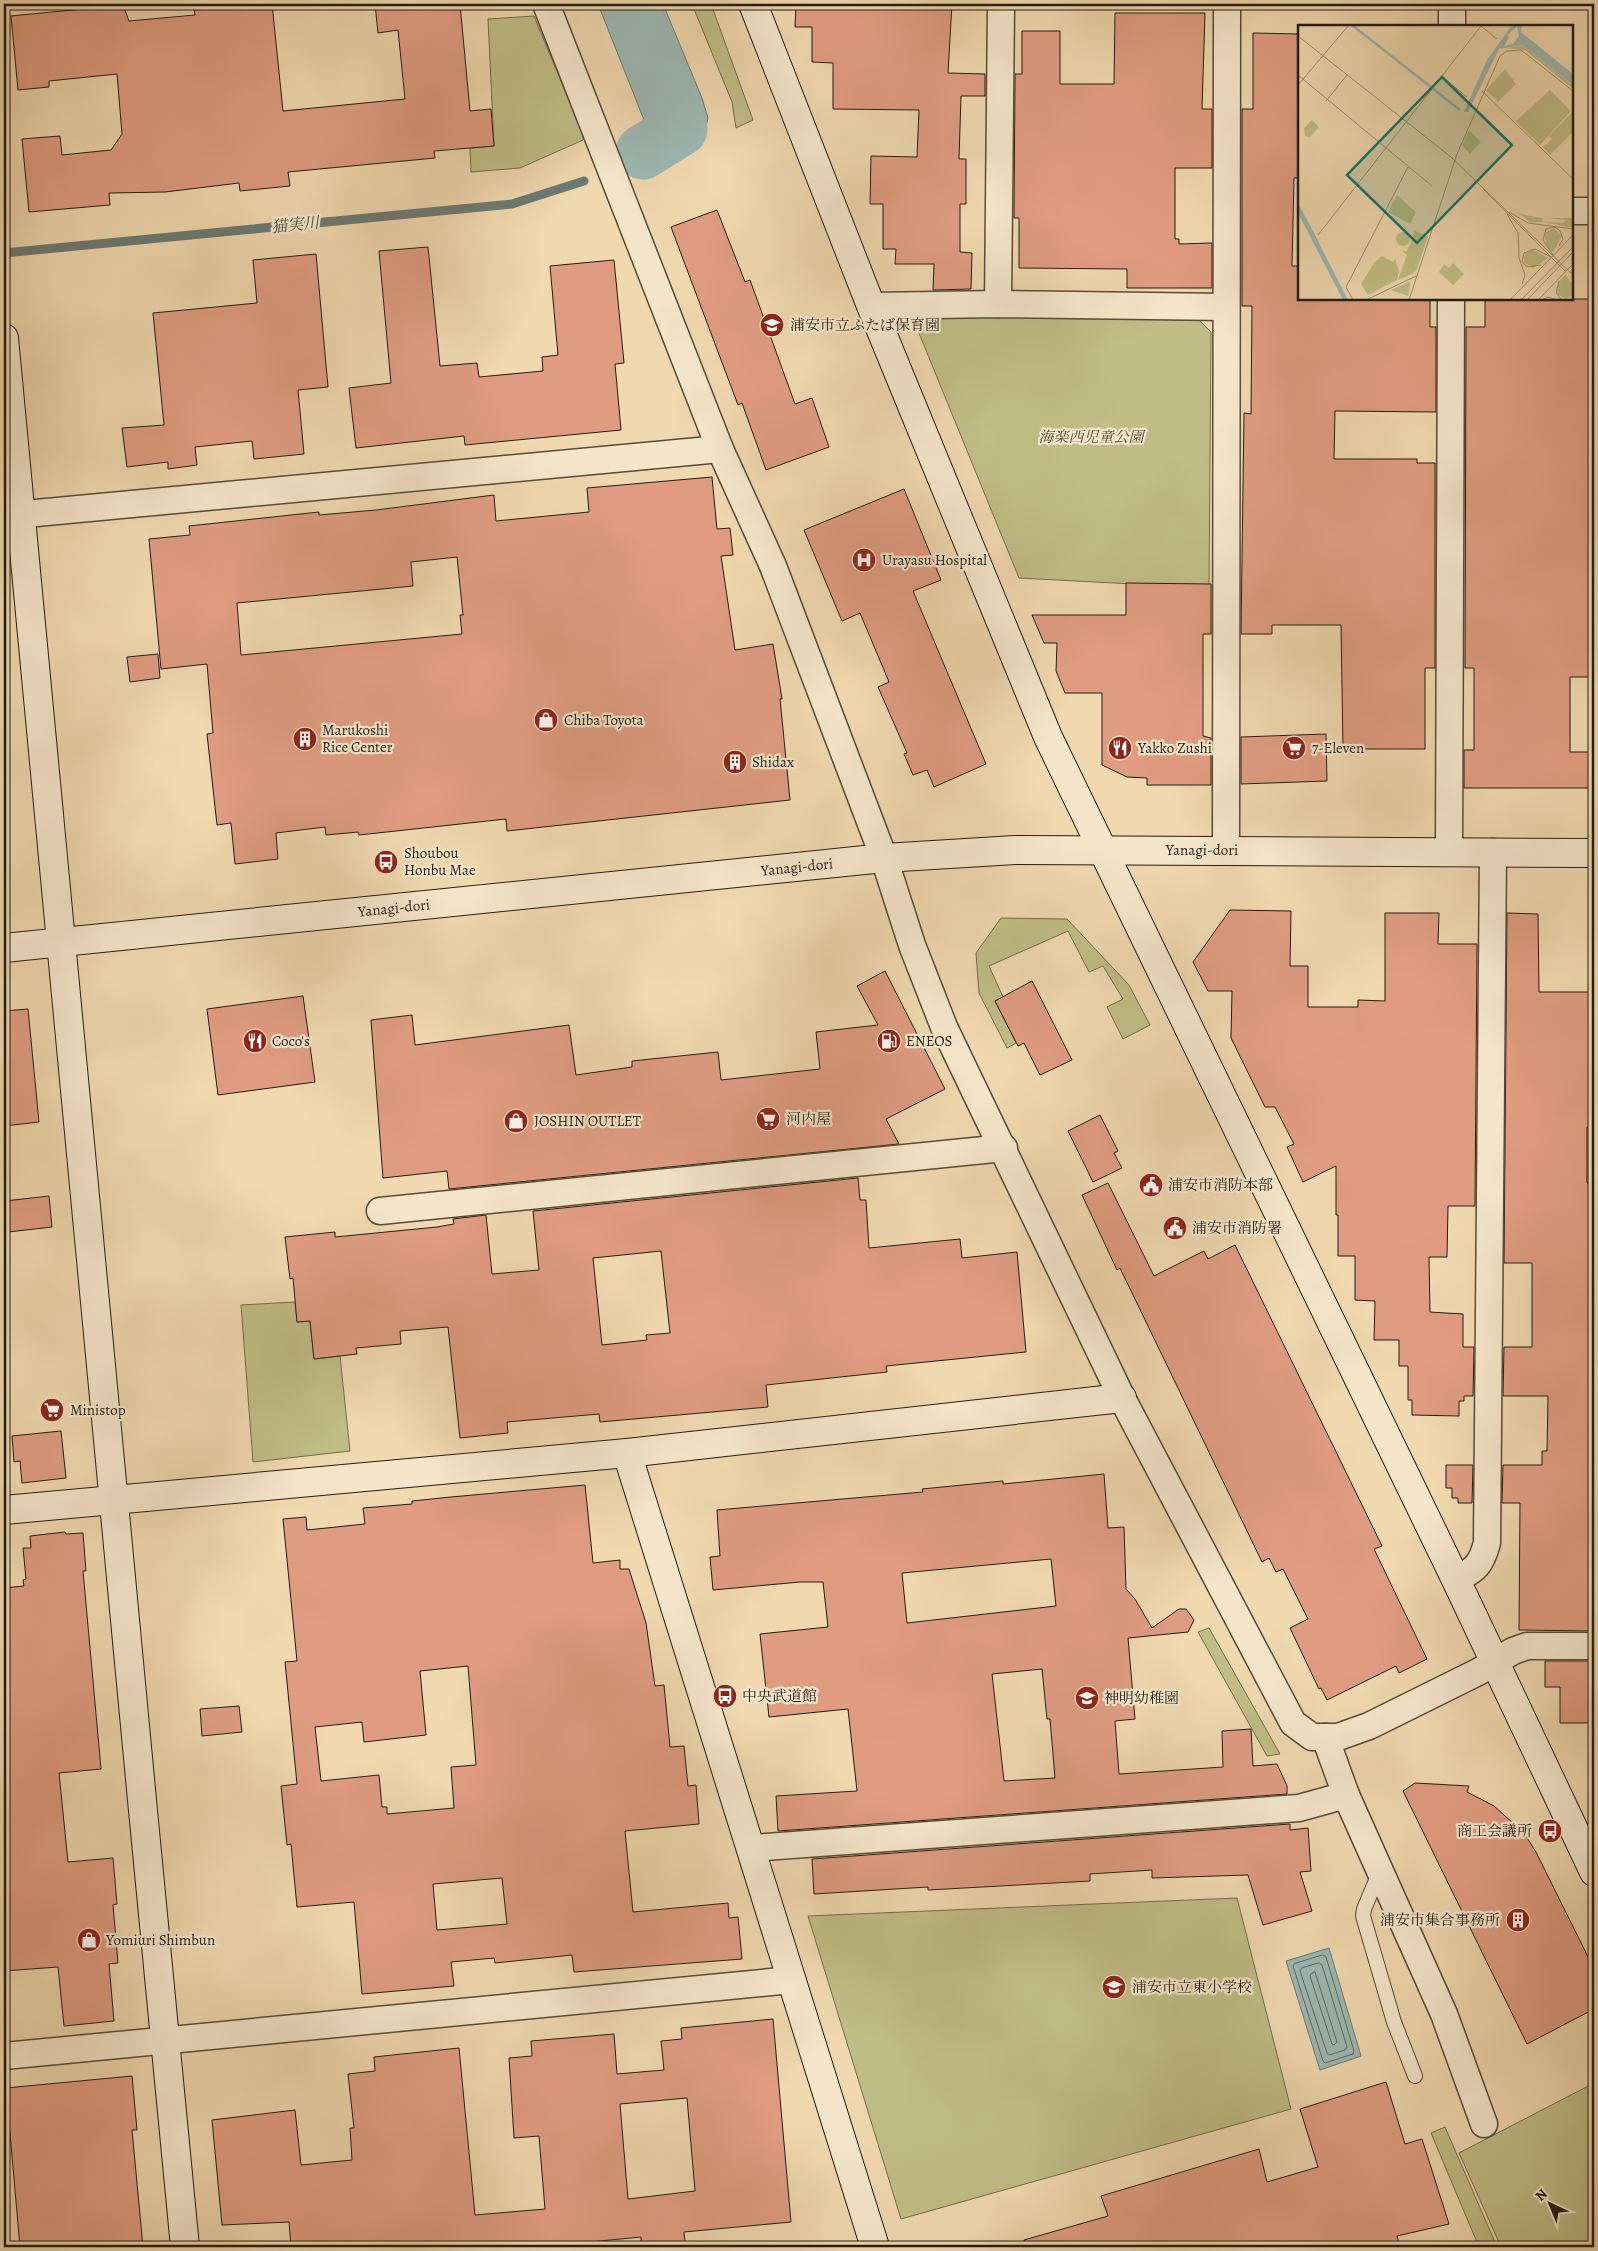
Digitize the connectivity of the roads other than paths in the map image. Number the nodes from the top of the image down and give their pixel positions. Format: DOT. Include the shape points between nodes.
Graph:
graph roads {
  1 [pos="546,4"];
  2 [pos="752,4"];
  3 [pos="1001,4"];
  4 [pos="1227,4"];
  5 [pos="1452,4"];
  6 [pos="1452,25"];
  7 [pos="1573,211"];
  8 [pos="1594,211"];
  9 [pos="1451,300"];
  10 [pos="998,304"];
  11 [pos="871,306"];
  12 [pos="1226,307"];
  13 [pos="4,338"];
  14 [pos="720,449"];
  15 [pos="12,516"];
  16 [pos="1102,850"];
  17 [pos="1226,850"];
  18 [pos="1449,851"];
  19 [pos="1493,852"];
  20 [pos="1594,853"];
  21 [pos="884,858"];
  22 [pos="62,942"];
  23 [pos="4,948"];
  24 [pos="1004,1148"];
  25 [pos="380,1211"];
  26 [pos="1122,1398"];
  27 [pos="627,1453"];
  28 [pos="112,1500"];
  29 [pos="4,1510"];
  30 [pos="1456,1580"];
  31 [pos="1594,1646"];
  32 [pos="1494,1661"];
  33 [pos="1325,1737"];
  34 [pos="1346,1795"];
  35 [pos="751,1848"];
  36 [pos="1380,1871"];
  37 [pos="1594,1872"];
  38 [pos="792,1980"];
  39 [pos="165,2041"];
  40 [pos="4,2056"];
  41 [pos="1415,2076"];
  42 [pos="1484,2124"];
  43 [pos="185,2247"];
  44 [pos="875,2247"];
  1 -- 14 [label="street"];
  2 -- 11 [label="street"];
  3 -- 10 [label="street"];
  4 -- 12 [label="street"];
  5 -- 6 [label="street"];
  7 -- 8 [label="street"];
  9 -- 18 [label="street"];
  10 -- 11 [label="street"];
  10 -- 12 [label="street"];
  11 -- 16 [label="street" via="1048,737"];
  12 -- 17 [label="street"];
  13 -- 15 [label="street"];
  14 -- 15 [label="street"];
  14 -- 21 [label="street" via="773,566"];
  15 -- 22 [label="street"];
  16 -- 17 [label="street, Yanagi-dori"];
  16 -- 21 [label="street, Yanagi-dori" via="1015,850"];
  16 -- 30 [label="street"];
  17 -- 18 [label="street, Yanagi-dori"];
  18 -- 19 [label="street, Yanagi-dori"];
  19 -- 20 [label="street, Yanagi-dori"];
  19 -- 30 [label="street" via="1487,1543 1474,1570"];
  21 -- 22 [label="street, Yanagi-dori"];
  21 -- 24 [label="street" via="912,945 944,1026"];
  22 -- 23 [label="street, Yanagi-dori"];
  22 -- 28 [label="street"];
  24 -- 25 [label="street"];
  24 -- 26 [label="street"];
  26 -- 27 [label="street"];
  26 -- 33 [label="street" via="1293,1724 1312,1737"];
  27 -- 28 [label="street"];
  27 -- 35 [label="street"];
  28 -- 29 [label="street"];
  28 -- 39 [label="street"];
  30 -- 32 [label="street"];
  31 -- 32 [label="street" via="1527,1646"];
  32 -- 33 [label="street" via="1369,1726 1338,1738"];
  32 -- 37 [label="street"];
  33 -- 34 [label="street"];
  34 -- 35 [label="street" via="1299,1808"];
  34 -- 36 [label="street"];
  35 -- 38 [label="street"];
  36 -- 41 [label="lane" via="1363,1916 1394,2022"];
  36 -- 42 [label="street" via="1444,2014"];
  38 -- 39 [label="street"];
  38 -- 44 [label="street"];
  39 -- 40 [label="street"];
  39 -- 43 [label="street"];
}
